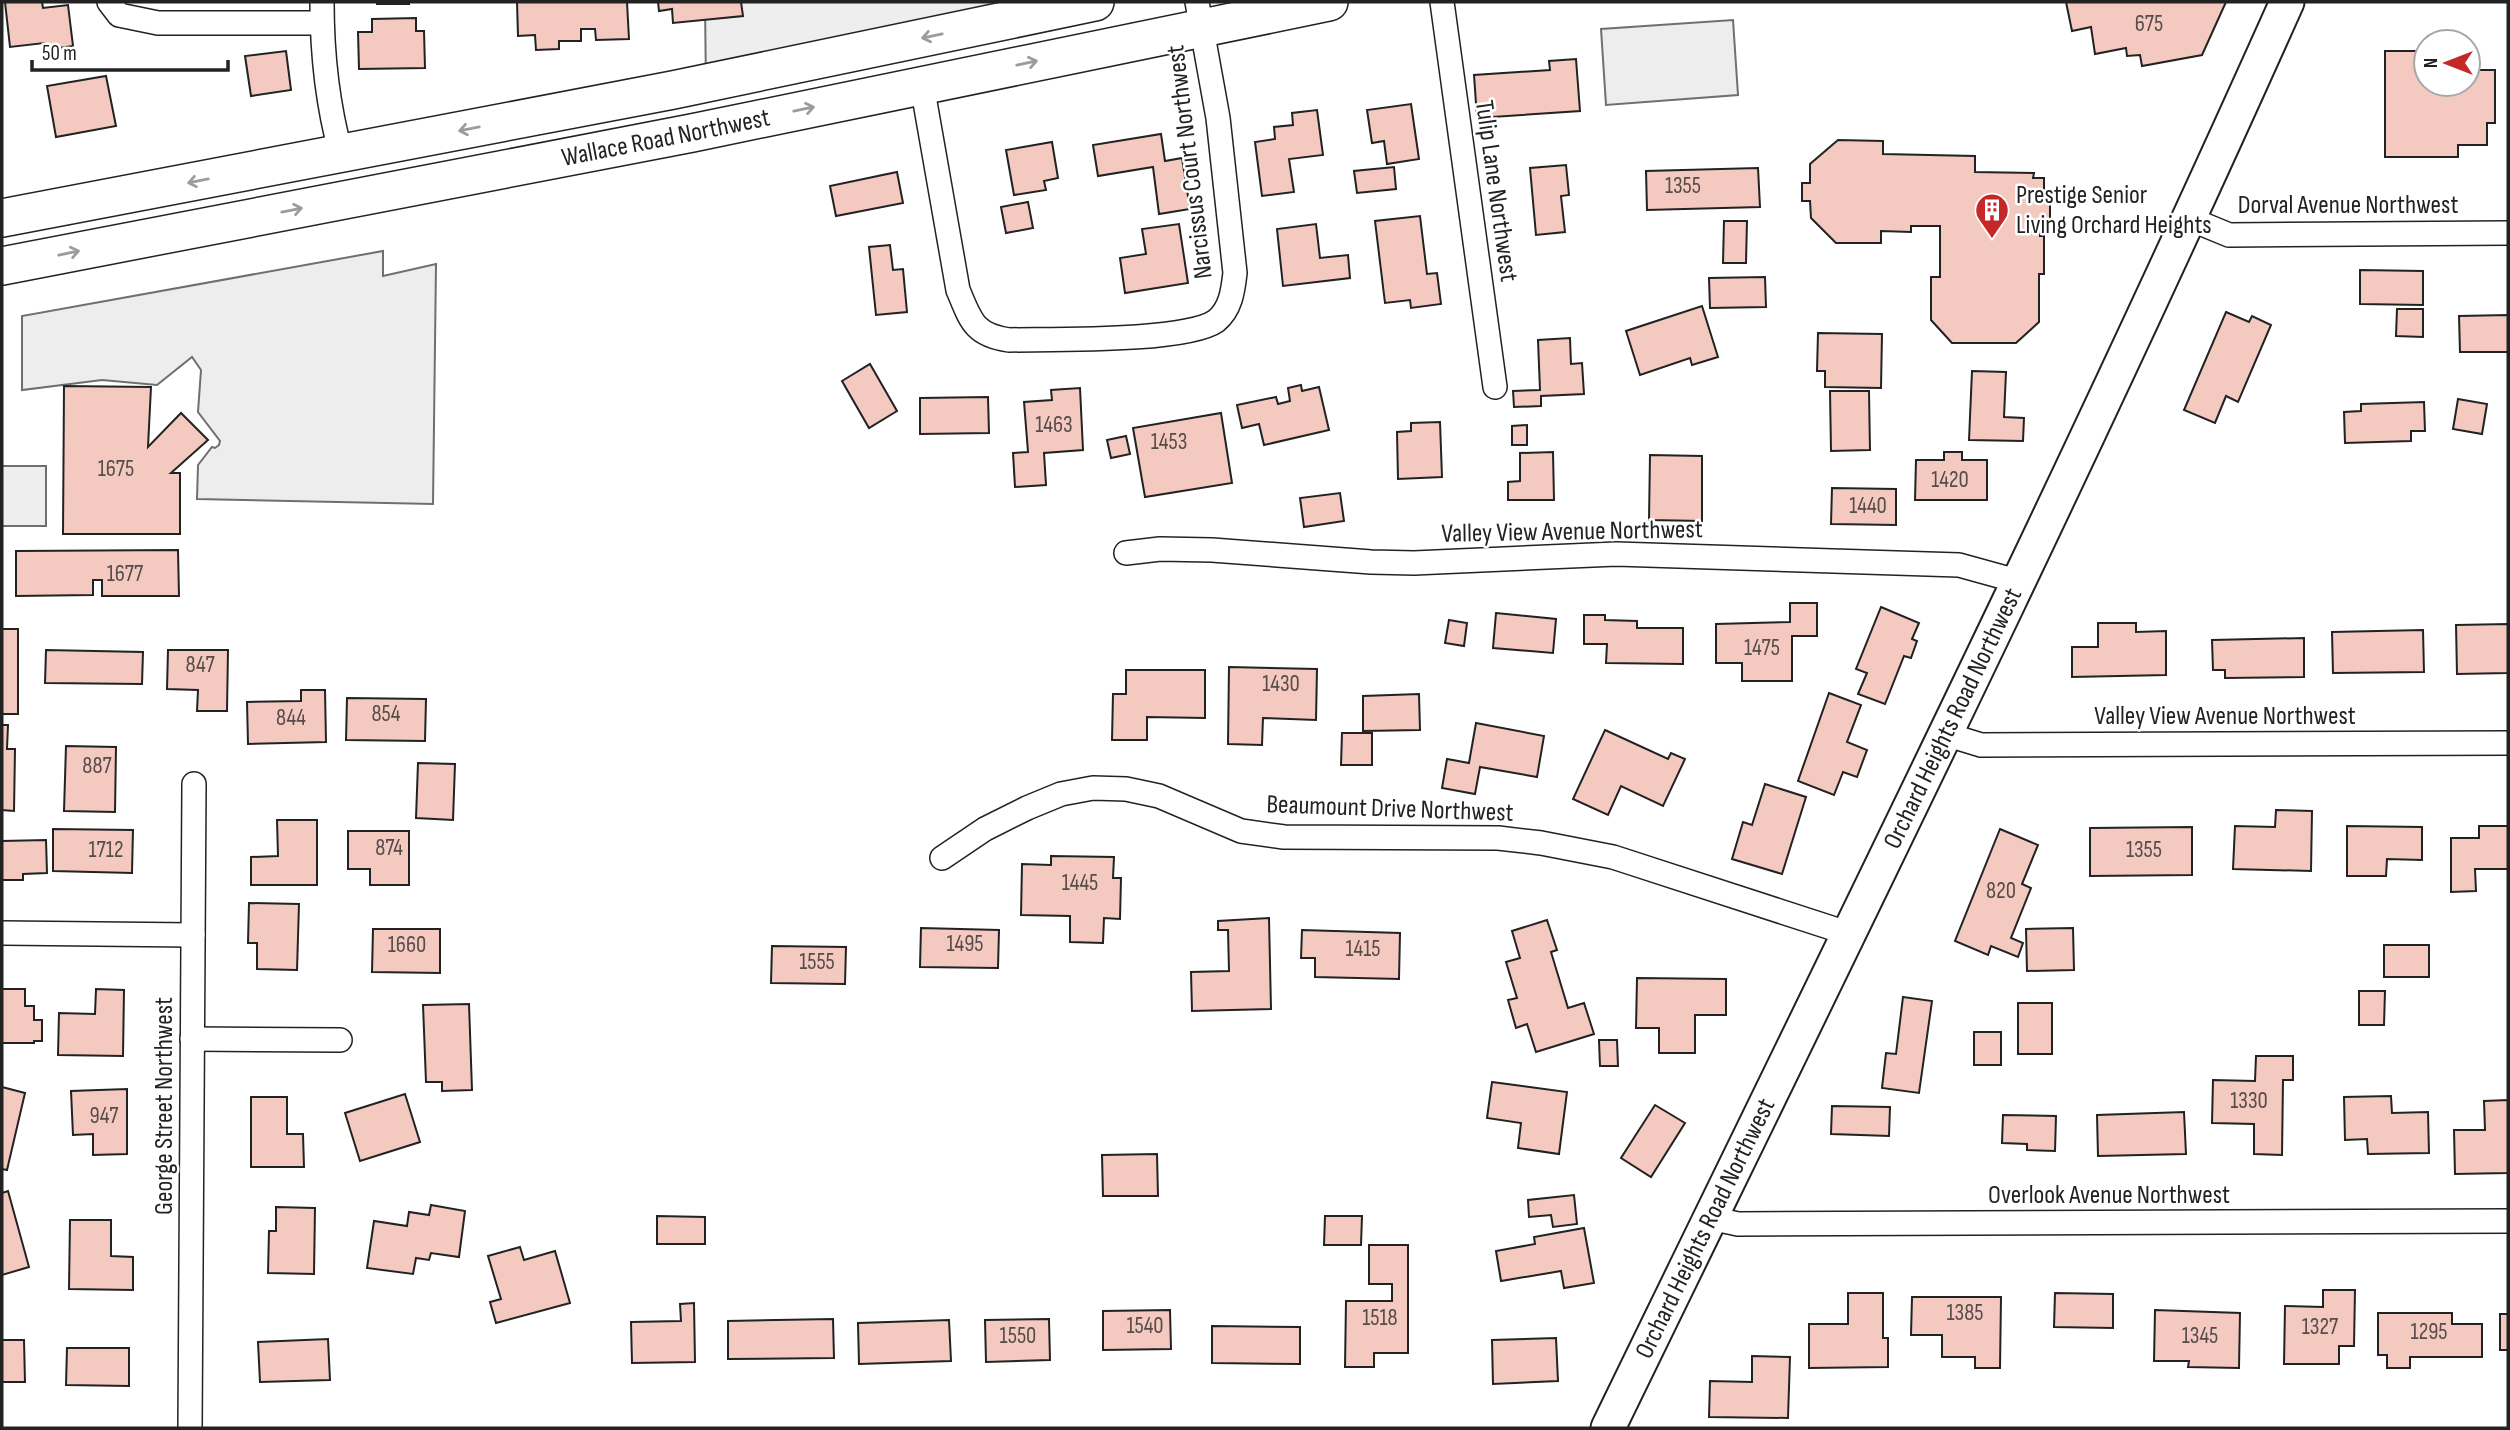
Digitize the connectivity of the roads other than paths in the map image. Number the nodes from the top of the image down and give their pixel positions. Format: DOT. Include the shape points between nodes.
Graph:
graph roads {
  1 [pos="109,2"];
  2 [pos="1095,2"];
  3 [pos="1329,2"];
  4 [pos="1442,2"];
  5 [pos="2287,2"];
  6 [pos="322,13"];
  7 [pos="1199,14"];
  8 [pos="724,79"];
  9 [pos="922,85"];
  10 [pos="341,154"];
  11 [pos="495,171"];
  12 [pos="2,218"];
  13 [pos="2190,219"];
  14 [pos="2508,233"];
  15 [pos="2,266"];
  16 [pos="1495,387"];
  17 [pos="1126,553"];
  18 [pos="2017,581"];
  19 [pos="1945,734"];
  20 [pos="2508,743"];
  21 [pos="194,784"];
  22 [pos="942,858"];
  23 [pos="2,933"];
  24 [pos="1847,933"];
  25 [pos="193,935"];
  26 [pos="192,1039"];
  27 [pos="340,1040"];
  28 [pos="1710,1218"];
  29 [pos="2508,1222"];
  30 [pos="190,1428"];
  31 [pos="1608,1428"];
  1 -- 6 [label="street" via="119,15 158,23"];
  2 -- 8 [label="main road, Wallace Road Northwest, one-way"];
  3 -- 7 [label="main road, Wallace Road Northwest"];
  4 -- 16 [label="street, Tulip Lane Northwest"];
  5 -- 13 [label="main road, Orchard Heights Road Northwest"];
  6 -- 10 [label="street" via="330,113"];
  9 -- 7 [label="main road, Wallace Road Northwest, one-way"];
  7 -- 9 [label="street, Narcissus Court Northwest" via="1218,118 1236,272 1227,309 1215,321 1196,329 1009,340 978,330 958,290"];
  8 -- 10 [label="main road, Wallace Road Northwest, one-way"];
  8 -- 11 [label="main road" via="676,107 645,117 505,147 497,157"];
  11 -- 9 [label="main road, Wallace Road Northwest, one-way"];
  10 -- 12 [label="main road, Wallace Road Northwest, one-way"];
  15 -- 11 [label="main road, Wallace Road Northwest, one-way"];
  13 -- 14 [label="street, Dorval Avenue Northwest" via="2229,235"];
  13 -- 18 [label="main road, Orchard Heights Road Northwest"];
  17 -- 18 [label="street, Valley View Avenue Northwest" via="1212,550 1371,562 1616,554 1959,565"];
  18 -- 19 [label="main road, Orchard Heights Road Northwest"];
  19 -- 20 [label="street, Valley View Avenue Northwest" via="1981,745"];
  19 -- 24 [label="main road, Orchard Heights Road Northwest"];
  21 -- 25 [label="street, George Street Northwest"];
  22 -- 24 [label="street, Beaumount Drive Northwest" via="985,829 1060,794 1126,789 1159,796 1241,831 1284,837 1499,838 1613,856"];
  23 -- 25 [label="street"];
  24 -- 28 [label="main road, Orchard Heights Road Northwest"];
  25 -- 26 [label="street, George Street Northwest"];
  26 -- 27 [label="street"];
  26 -- 30 [label="street, George Street Northwest"];
  28 -- 29 [label="street, Overlook Avenue Northwest" via="1738,1224"];
  28 -- 31 [label="main road, Orchard Heights Road Northwest"];
}
